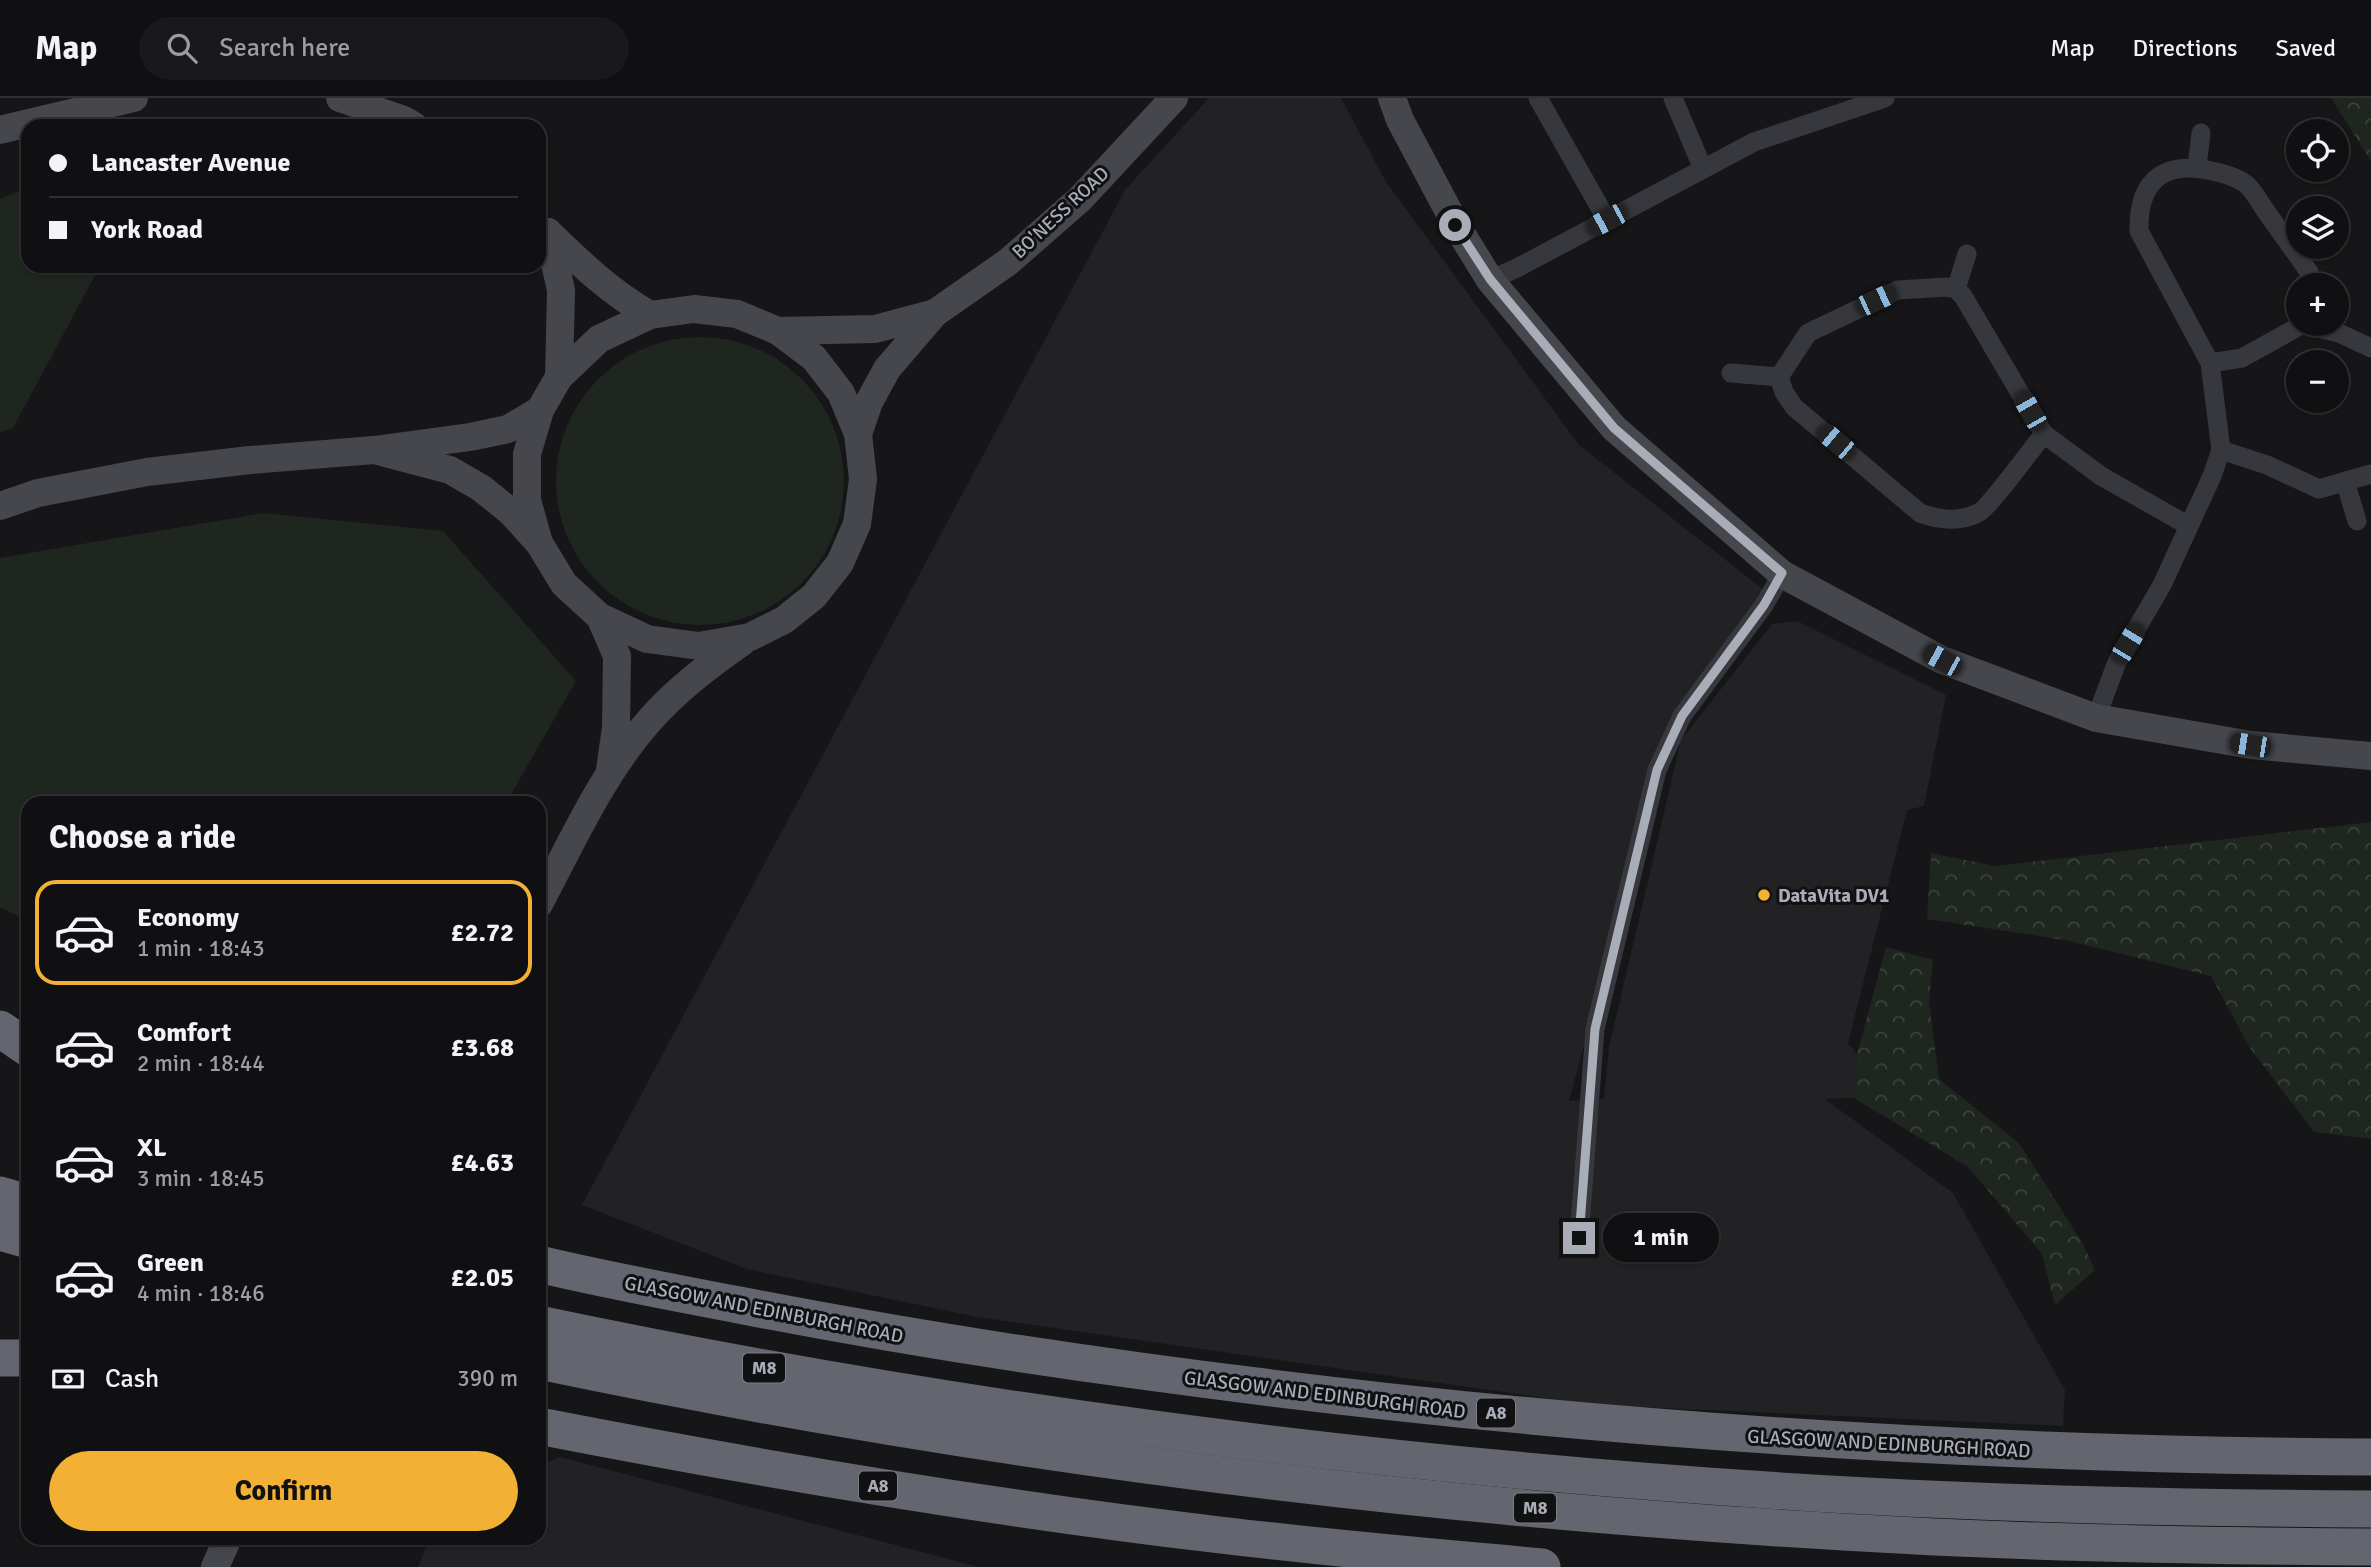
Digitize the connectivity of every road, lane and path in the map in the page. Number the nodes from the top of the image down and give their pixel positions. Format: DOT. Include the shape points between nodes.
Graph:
graph roads {
  1 [pos="134,98"];
  2 [pos="340,98"];
  3 [pos="1174,98"];
  4 [pos="1392,98"];
  5 [pos="1538,98"];
  6 [pos="1673,98"];
  7 [pos="1885,98"];
  8 [pos="1855,103"];
  9 [pos="46,119"];
  10 [pos="401,119"];
  11 [pos="21,125"];
  12 [pos="0,130"];
  13 [pos="2201,133"];
  14 [pos="2197,167"];
  15 [pos="1703,169"];
  16 [pos="1607,220"];
  17 [pos="546,229"];
  18 [pos="546,234"];
  19 [pos="1967,254"];
  20 [pos="2309,273"];
  21 [pos="1490,279"];
  22 [pos="1956,289"];
  23 [pos="935,313"];
  24 [pos="650,315"];
  25 [pos="778,331"];
  26 [pos="2286,333"];
  27 [pos="2345,336"];
  28 [pos="2371,348"];
  29 [pos="2210,363"];
  30 [pos="1731,373"];
  31 [pos="559,377"];
  32 [pos="1779,377"];
  33 [pos="540,411"];
  34 [pos="858,434"];
  35 [pos="2044,434"];
  36 [pos="374,450"];
  37 [pos="2221,450"];
  38 [pos="2371,474"];
  39 [pos="2345,481"];
  40 [pos="0,506"];
  41 [pos="2357,521"];
  42 [pos="2189,526"];
  43 [pos="539,543"];
  44 [pos="1782,573"];
  45 [pos="600,617"];
  46 [pos="750,637"];
  47 [pos="2096,718"];
  48 [pos="2371,757"];
  49 [pos="610,773"];
  50 [pos="546,891"];
  51 [pos="0,1029"];
  52 [pos="21,1043"];
  53 [pos="0,1195"];
  54 [pos="21,1201"];
  55 [pos="0,1232"];
  56 [pos="21,1238"];
  57 [pos="1579,1238"];
  58 [pos="546,1265"];
  59 [pos="546,1325"];
  60 [pos="21,1357"];
  61 [pos="0,1358"];
  62 [pos="546,1362"];
  63 [pos="546,1427"];
  64 [pos="2371,1457"];
  65 [pos="2371,1509"];
  66 [pos="225,1545"];
  67 [pos="2371,1547"];
  68 [pos="215,1567"];
  69 [pos="1542,1567"];
  1 -- 9 [label="main road"];
  2 -- 10 [label="main road"];
  3 -- 23 [label="main road, BO'NESS ROAD" via="1080,199 1008,262"];
  4 -- 21 [label="main road" via="1455,225"];
  5 -- 16 [label="street"];
  6 -- 15 [label="street"];
  7 -- 8 [label="street"];
  8 -- 15 [label="street" via="1754,142"];
  11 -- 12 [label="main road"];
  13 -- 14 [label="street"];
  14 -- 20 [label="street" via="2247,185"];
  14 -- 29 [label="street" via="2180,167 2153,178 2138,213 2139,231"];
  15 -- 16 [label="street"];
  16 -- 21 [label="street"];
  17 -- 24 [label="main road" via="622,300"];
  18 -- 31 [label="main road" via="561,290"];
  19 -- 22 [label="street"];
  21 -- 44 [label="main road" via="1614,428"];
  22 -- 32 [label="street" via="1898,290 1808,333"];
  22 -- 35 [label="street"];
  23 -- 25 [label="main road, BO'NESS ROAD" via="875,329"];
  23 -- 34 [label="main road, BO'NESS ROAD" via="887,369"];
  24 -- 25 [label="main road" via="694,309 737,314"];
  24 -- 31 [label="main road" via="599,338"];
  25 -- 34 [label="main road" via="814,358 841,393"];
  26 -- 29 [label="street" via="2242,358"];
  27 -- 28 [label="street"];
  29 -- 37 [label="street"];
  30 -- 32 [label="street"];
  31 -- 33 [label="main road"];
  32 -- 35 [label="street" via="1794,407 1920,513 1937,519 1981,513"];
  33 -- 36 [label="main road" via="508,429 470,438"];
  33 -- 43 [label="main road" via="527,454 527,499"];
  34 -- 46 [label="main road" via="863,479 857,524 840,563 814,596 784,620"];
  35 -- 42 [label="street" via="2101,476"];
  36 -- 40 [label="main road" via="147,472 37,493"];
  36 -- 43 [label="main road" via="450,470 481,488"];
  37 -- 39 [label="street" via="2319,489"];
  37 -- 42 [label="street"];
  38 -- 39 [label="street"];
  39 -- 41 [label="street"];
  42 -- 47 [label="street" via="2162,586 2117,662"];
  43 -- 45 [label="main road" via="564,584"];
  44 -- 47 [label="main road" via="1942,660"];
  44 -- 57 [label="street" via="1764,605 1682,716 1657,770 1595,1029"];
  45 -- 46 [label="main road" via="647,639 699,646"];
  45 -- 49 [label="main road" via="617,656"];
  46 -- 49 [label="main road" via="696,674 648,721"];
  47 -- 48 [label="main road" via="2250,745"];
  49 -- 50 [label="main road"];
  51 -- 52 [label="highway"];
  53 -- 54 [label="highway"];
  55 -- 56 [label="highway"];
  58 -- 64 [label="highway, GLASGOW AND EDINBURGH ROAD / A8" via="945,1342 1427,1407 1914,1445"];
  59 -- 65 [label="highway, M8" via="711,1359 989,1406 1448,1464 1906,1498"];
  60 -- 61 [label="highway"];
  62 -- 67 [label="highway, M8" via="980,1441 1380,1493 1659,1520 1934,1537"];
  63 -- 69 [label="highway, A8" via="787,1472 1093,1518"];
  66 -- 68 [label="main road"];
}
